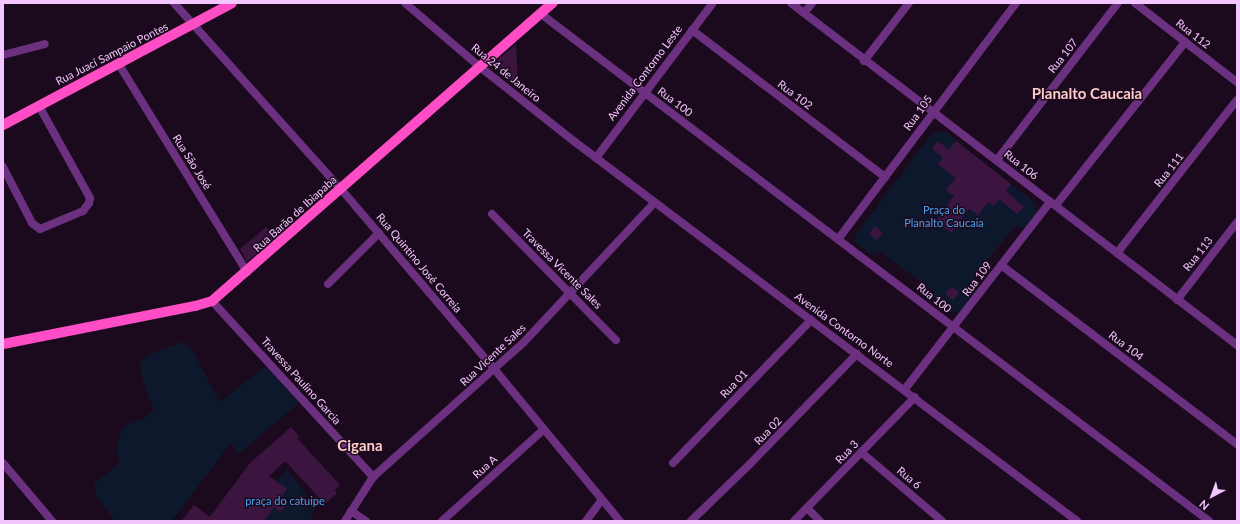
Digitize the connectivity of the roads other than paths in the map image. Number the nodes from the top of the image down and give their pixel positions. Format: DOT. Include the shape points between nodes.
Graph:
graph roads {
  1 [pos="174,3"];
  2 [pos="232,3"];
  3 [pos="405,3"];
  4 [pos="553,3"];
  5 [pos="713,3"];
  6 [pos="791,3"];
  7 [pos="812,3"];
  8 [pos="909,3"];
  9 [pos="1016,3"];
  10 [pos="1118,3"];
  11 [pos="1135,3"];
  12 [pos="804,13"];
  13 [pos="541,14"];
  14 [pos="193,26"];
  15 [pos="692,30"];
  16 [pos="1186,42"];
  17 [pos="45,44"];
  18 [pos="3,55"];
  19 [pos="864,60"];
  20 [pos="118,63"];
  21 [pos="480,67"];
  22 [pos="1237,82"];
  23 [pos="645,93"];
  24 [pos="1237,100"];
  25 [pos="39,106"];
  26 [pos="932,113"];
  27 [pos="3,125"];
  28 [pos="596,158"];
  29 [pos="997,160"];
  30 [pos="3,167"];
  31 [pos="885,177"];
  32 [pos="341,189"];
  33 [pos="654,203"];
  34 [pos="1053,203"];
  35 [pos="492,214"];
  36 [pos="1237,222"];
  37 [pos="379,233"];
  38 [pos="839,238"];
  39 [pos="1117,253"];
  40 [pos="1001,265"];
  41 [pos="247,272"];
  42 [pos="328,284"];
  43 [pos="569,293"];
  44 [pos="212,300"];
  45 [pos="1177,300"];
  46 [pos="812,320"];
  47 [pos="954,328"];
  48 [pos="616,340"];
  49 [pos="3,344"];
  50 [pos="1237,345"];
  51 [pos="857,354"];
  52 [pos="496,370"];
  53 [pos="905,389"];
  54 [pos="915,397"];
  55 [pos="543,430"];
  56 [pos="1237,444"];
  57 [pos="861,452"];
  58 [pos="3,463"];
  59 [pos="673,463"];
  60 [pos="373,477"];
  61 [pos="602,500"];
  62 [pos="807,508"];
  63 [pos="351,511"];
  64 [pos="452,518"];
  65 [pos="52,521"];
  66 [pos="345,521"];
  67 [pos="366,521"];
  68 [pos="442,521"];
  69 [pos="586,521"];
  70 [pos="620,521"];
  71 [pos="691,521"];
  72 [pos="794,521"];
  73 [pos="820,521"];
  74 [pos="942,521"];
  75 [pos="1077,521"];
  76 [pos="1209,521"];
  1 -- 14 [label="street, Rua Quintino José Correia"];
  2 -- 14 [label="main road, Rua Juací Sampaio Pontes"];
  3 -- 21 [label="street, Rua 24 de Janeiro"];
  4 -- 13 [label="main road, Rua Barão de Ibiapaba"];
  5 -- 15 [label="street, Avenida Contorno Leste"];
  6 -- 12 [label="street, Rua 106"];
  7 -- 12 [label="street"];
  8 -- 19 [label="street"];
  9 -- 26 [label="street, Rua 105"];
  10 -- 29 [label="street, Rua 107"];
  11 -- 16 [label="street, Rua 112"];
  12 -- 19 [label="street, Rua 106"];
  13 -- 21 [label="main road, Rua Barão de Ibiapaba"];
  13 -- 23 [label="street, Rua 100"];
  14 -- 20 [label="main road, Rua Juací Sampaio Pontes"];
  14 -- 32 [label="street, Rua Quintino José Correia"];
  15 -- 23 [label="street, Avenida Contorno Leste"];
  15 -- 31 [label="street, Rua 102"];
  16 -- 22 [label="street, Rua 112"];
  16 -- 34 [label="street, Rua 109"];
  17 -- 18 [label="street"];
  19 -- 26 [label="street, Rua 106"];
  20 -- 25 [label="main road, Rua Juací Sampaio Pontes"];
  20 -- 41 [label="street, Rua São José"];
  21 -- 28 [label="street, Rua 24 de Janeiro"];
  21 -- 32 [label="main road, Rua Barão de Ibiapaba"];
  23 -- 28 [label="street, Avenida Contorno Leste"];
  23 -- 38 [label="street, Rua 100"];
  24 -- 39 [label="street, Rua 111"];
  25 -- 27 [label="main road, Rua Juací Sampaio Pontes"];
  25 -- 30 [label="street" via="90,198 89,203 82,211 40,229 32,223"];
  26 -- 29 [label="street, Rua 106"];
  26 -- 31 [label="street, Rua 105"];
  28 -- 33 [label="street, Avenida Contorno Norte"];
  29 -- 34 [label="street, Rua 106"];
  31 -- 38 [label="street, Rua 105"];
  32 -- 37 [label="street, Rua Quintino José Correia"];
  32 -- 41 [label="main road, Rua Barão de Ibiapaba"];
  33 -- 43 [label="street, Rua Vicente Sales"];
  33 -- 46 [label="street, Avenida Contorno Norte"];
  34 -- 39 [label="street, Rua 106"];
  34 -- 40 [label="street, Rua 109"];
  35 -- 43 [label="street, Travessa Vicente Sales"];
  36 -- 45 [label="street, Rua 113"];
  37 -- 42 [label="street"];
  37 -- 52 [label="street, Rua Quintino José Correia"];
  38 -- 47 [label="street, Rua 100"];
  39 -- 45 [label="street, Rua 106"];
  40 -- 47 [label="street, Rua 109"];
  40 -- 56 [label="street, Rua 104"];
  41 -- 44 [label="main road, Rua Barão de Ibiapaba"];
  43 -- 48 [label="street, Travessa Vicente Sales"];
  43 -- 52 [label="street, Rua Vicente Sales"];
  44 -- 49 [label="main road, Rua Barão de Ibiapaba" via="195,306"];
  44 -- 60 [label="street, Travessa Paulino Garcia"];
  45 -- 50 [label="street, Rua 106"];
  46 -- 51 [label="street, Avenida Contorno Norte"];
  46 -- 59 [label="street, Rua 01"];
  47 -- 53 [label="street, Rua 109"];
  47 -- 76 [label="street, Rua 100"];
  51 -- 53 [label="street, Avenida Contorno Norte"];
  51 -- 71 [label="street, Rua 02" via="750,466"];
  52 -- 55 [label="street, Rua Quintino José Correia"];
  52 -- 60 [label="street, Rua Vicente Sales"];
  53 -- 54 [label="street, Avenida Contorno Norte"];
  54 -- 57 [label="street, Rua 3"];
  54 -- 75 [label="street, Avenida Contorno Norte"];
  55 -- 61 [label="street, Rua Quintino José Correia"];
  55 -- 64 [label="street, Rua A"];
  57 -- 62 [label="street, Rua 3"];
  57 -- 74 [label="street, Rua 6"];
  58 -- 65 [label="street"];
  60 -- 63 [label="street, Rua Vicente Sales"];
  61 -- 69 [label="street"];
  61 -- 70 [label="street, Rua Quintino José Correia"];
  62 -- 72 [label="street, Rua 3"];
  62 -- 73 [label="street"];
  63 -- 66 [label="street, Rua Vicente Sales"];
  63 -- 67 [label="street"];
  64 -- 68 [label="street, Rua A"];
}
